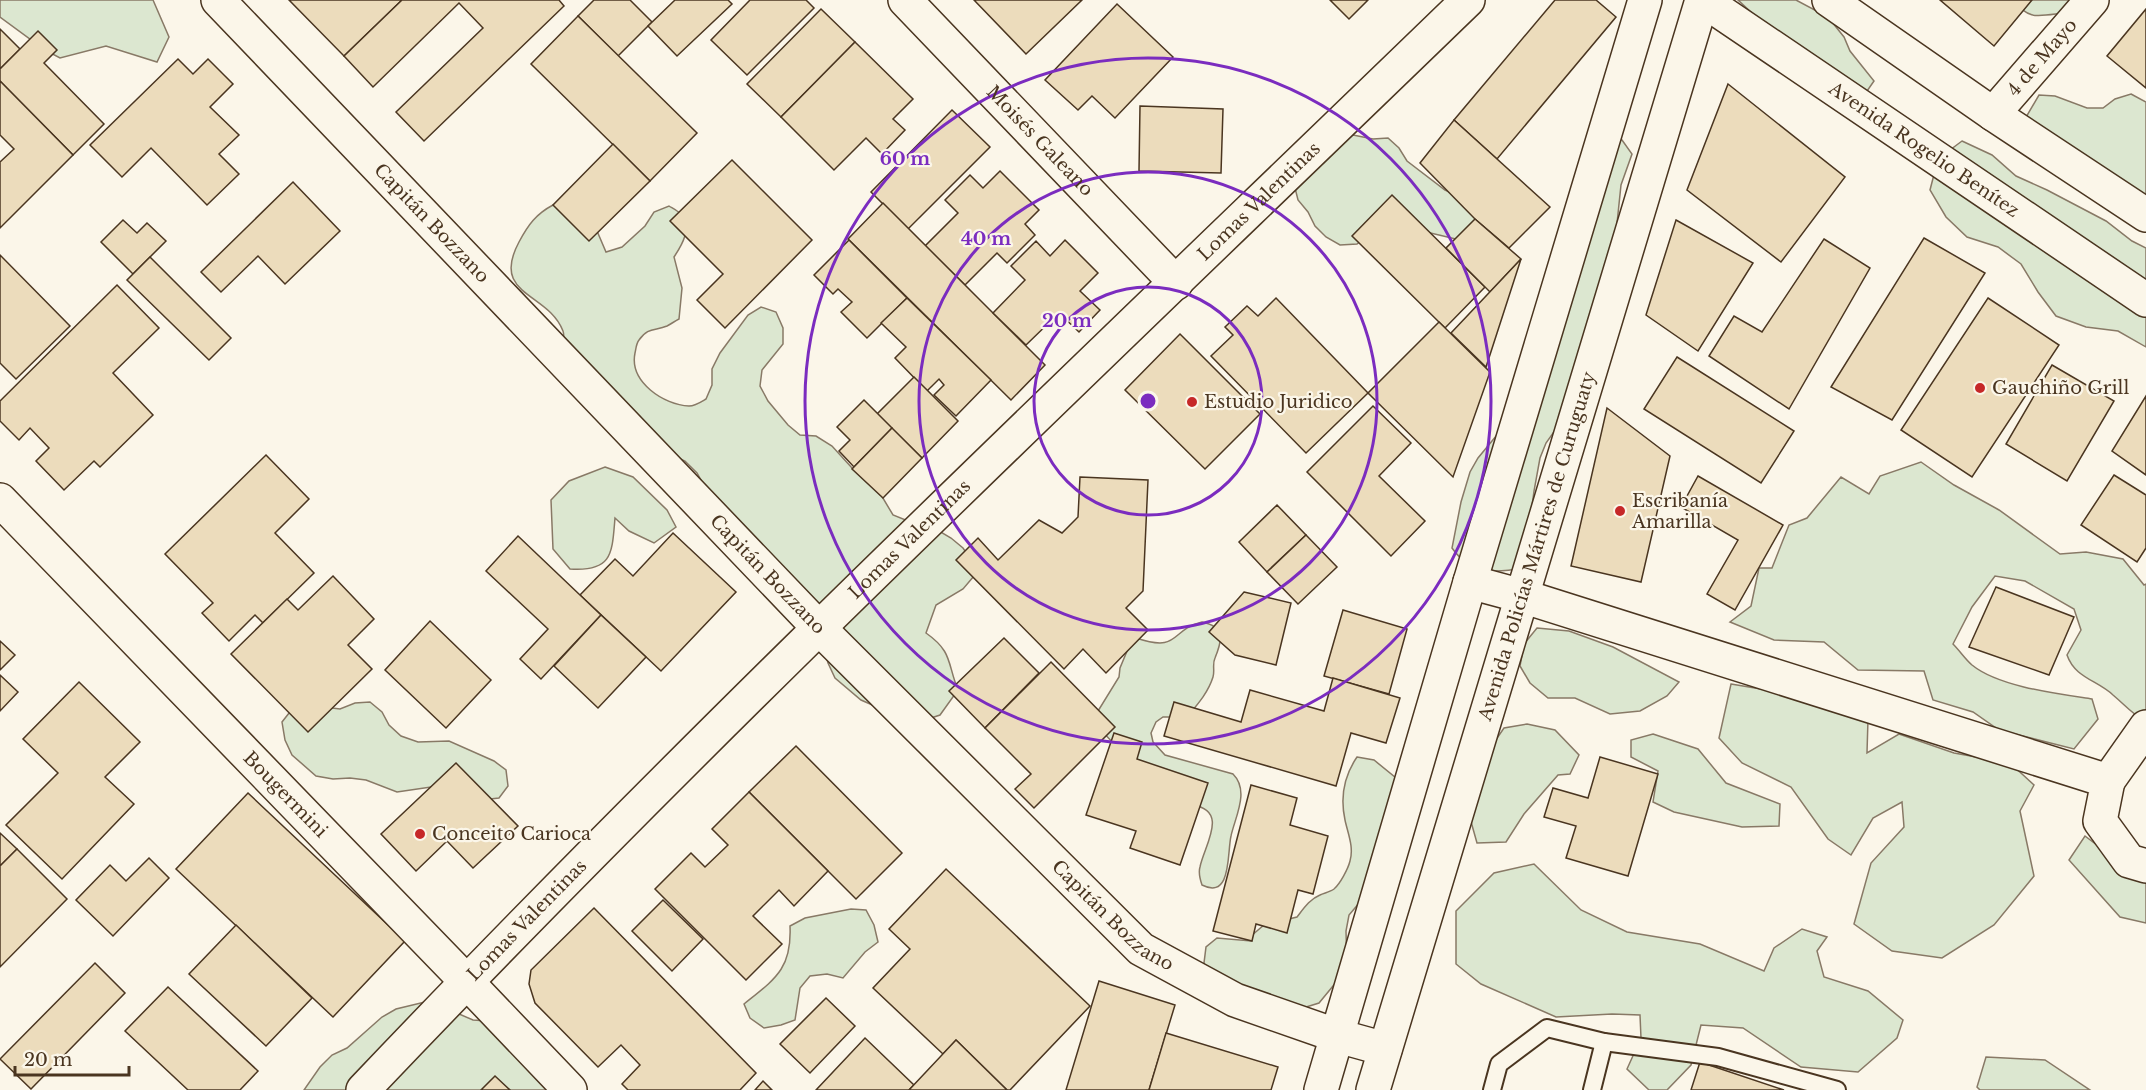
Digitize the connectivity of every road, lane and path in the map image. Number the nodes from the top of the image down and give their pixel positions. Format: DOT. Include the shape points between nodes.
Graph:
graph roads {
  1 [pos="218,0"];
  2 [pos="905,0"];
  3 [pos="1468,0"];
  4 [pos="1645,0"];
  5 [pos="1702,0"];
  6 [pos="1829,0"];
  7 [pos="2092,0"];
  8 [pos="1993,114"];
  9 [pos="2146,215"];
  10 [pos="1176,283"];
  11 [pos="2146,300"];
  12 [pos="0,500"];
  13 [pos="1470,582"];
  14 [pos="1522,596"];
  15 [pos="819,628"];
  16 [pos="2146,727"];
  17 [pos="2108,781"];
  18 [pos="2146,866"];
  19 [pos="466,981"];
  20 [pos="1338,1036"];
  21 [pos="1604,1042"];
  22 [pos="1385,1049"];
  23 [pos="363,1090"];
  24 [pos="570,1090"];
  25 [pos="1322,1090"];
  26 [pos="1373,1090"];
  27 [pos="1492,1090"];
  28 [pos="1592,1090"];
  29 [pos="1837,1090"];
  1 -- 15 [label="street, Capitán Bozzano"];
  2 -- 10 [label="street, Moisés Galeano"];
  3 -- 10 [label="street, Lomas Valentinas"];
  4 -- 13 [label="street"];
  5 -- 11 [label="street, Avenida Rogelio Benítez"];
  5 -- 14 [label="street, Avenida Policías Mártires de Curuguaty"];
  6 -- 8 [label="street"];
  7 -- 8 [label="street, 4 de Mayo"];
  8 -- 9 [label="street"];
  10 -- 15 [label="street, Lomas Valentinas"];
  12 -- 19 [label="street, Bougermini"];
  13 -- 14 [label="street"];
  13 -- 20 [label="street"];
  14 -- 17 [label="street"];
  14 -- 22 [label="street, Avenida Policías Mártires de Curuguaty"];
  15 -- 19 [label="street, Lomas Valentinas"];
  15 -- 20 [label="street, Capitán Bozzano" via="1141,948 1235,1000"];
  16 -- 17 [label="street"];
  17 -- 18 [label="street" via="2100,821 2128,861"];
  19 -- 23 [label="street, Lomas Valentinas"];
  19 -- 24 [label="street, Bougermini"];
  20 -- 22 [label="street, Capitán Bozzano"];
  20 -- 25 [label="street"];
  21 -- 27 [label="lane" via="1547,1029 1499,1064"];
  21 -- 28 [label="lane"];
  21 -- 29 [label="lane" via="1718,1057"];
  22 -- 26 [label="street, Avenida Policías Mártires de Curuguaty"];
}
